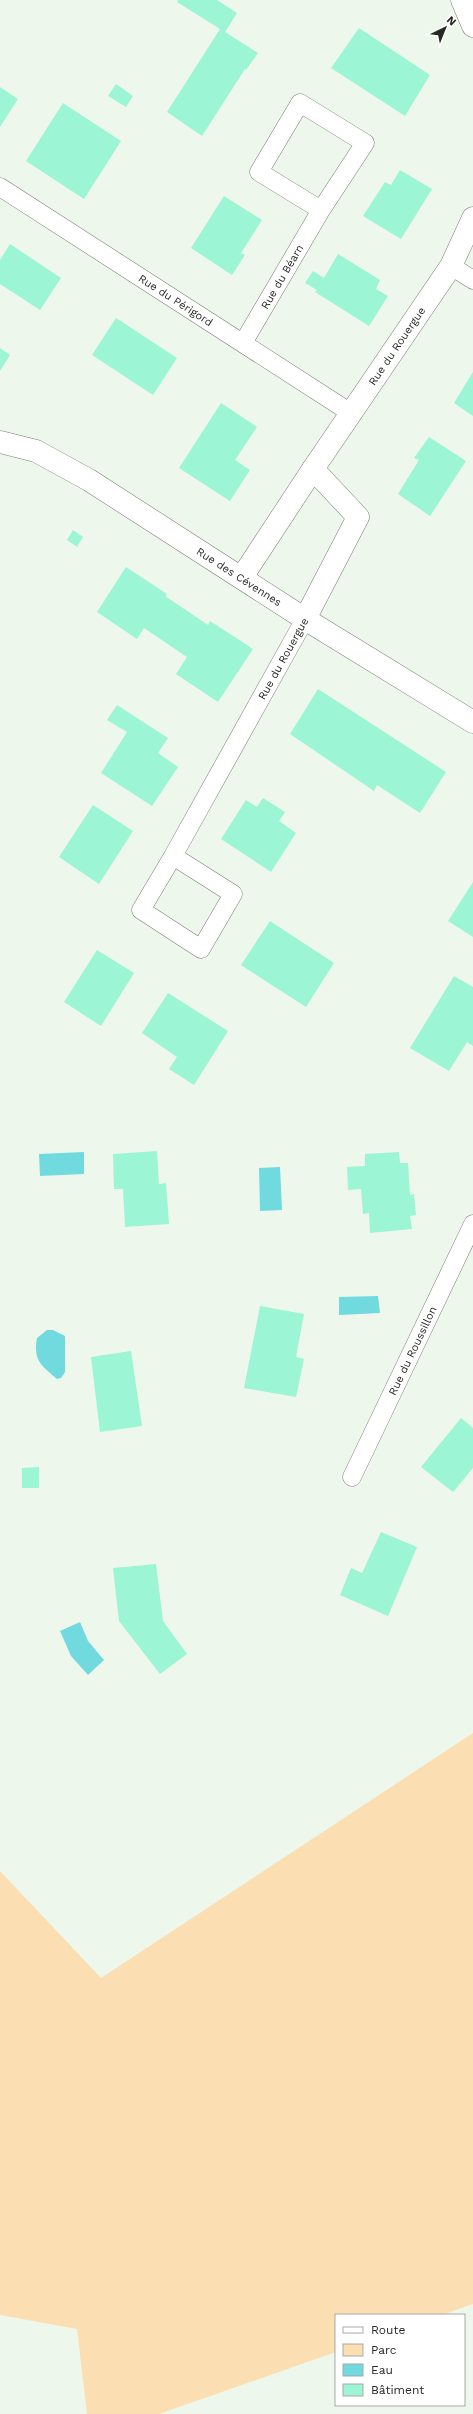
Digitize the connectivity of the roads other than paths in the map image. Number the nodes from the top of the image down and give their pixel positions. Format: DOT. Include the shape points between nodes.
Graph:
graph roads {
  1 [pos="462,0"];
  2 [pos="473,26"];
  3 [pos="0,187"];
  4 [pos="321,210"];
  5 [pos="473,218"];
  6 [pos="451,266"];
  7 [pos="473,280"];
  8 [pos="242,344"];
  9 [pos="351,413"];
  10 [pos="0,442"];
  11 [pos="313,469"];
  12 [pos="242,577"];
  13 [pos="305,619"];
  14 [pos="473,722"];
  15 [pos="173,856"];
  16 [pos="473,1224"];
  17 [pos="352,1477"];
  1 -- 2 [label="street"];
  3 -- 8 [label="lane, Rue du Périgord"];
  4 -- 4 [label="lane, Rue du Béarn" via="259,172 300,103 364,143"];
  4 -- 8 [label="lane, Rue du Béarn"];
  5 -- 6 [label="street, Rue du Rouergue"];
  6 -- 7 [label="lane"];
  6 -- 9 [label="street, Rue du Rouergue"];
  8 -- 9 [label="lane, Rue du Périgord"];
  9 -- 11 [label="street, Rue du Rouergue"];
  10 -- 12 [label="street, Rue des Cévennes" via="36,451 89,480"];
  11 -- 12 [label="street, Rue du Rouergue"];
  11 -- 13 [label="street, Rue du Rouergue" via="358,517"];
  12 -- 13 [label="street, Rue des Cévennes"];
  13 -- 14 [label="street, Rue des Cévennes"];
  13 -- 15 [label="lane, Rue du Rouergue"];
  15 -- 15 [label="lane, Rue du Rouergue" via="141,910 201,949 233,894"];
  16 -- 17 [label="lane, Rue du Roussillon"];
}
